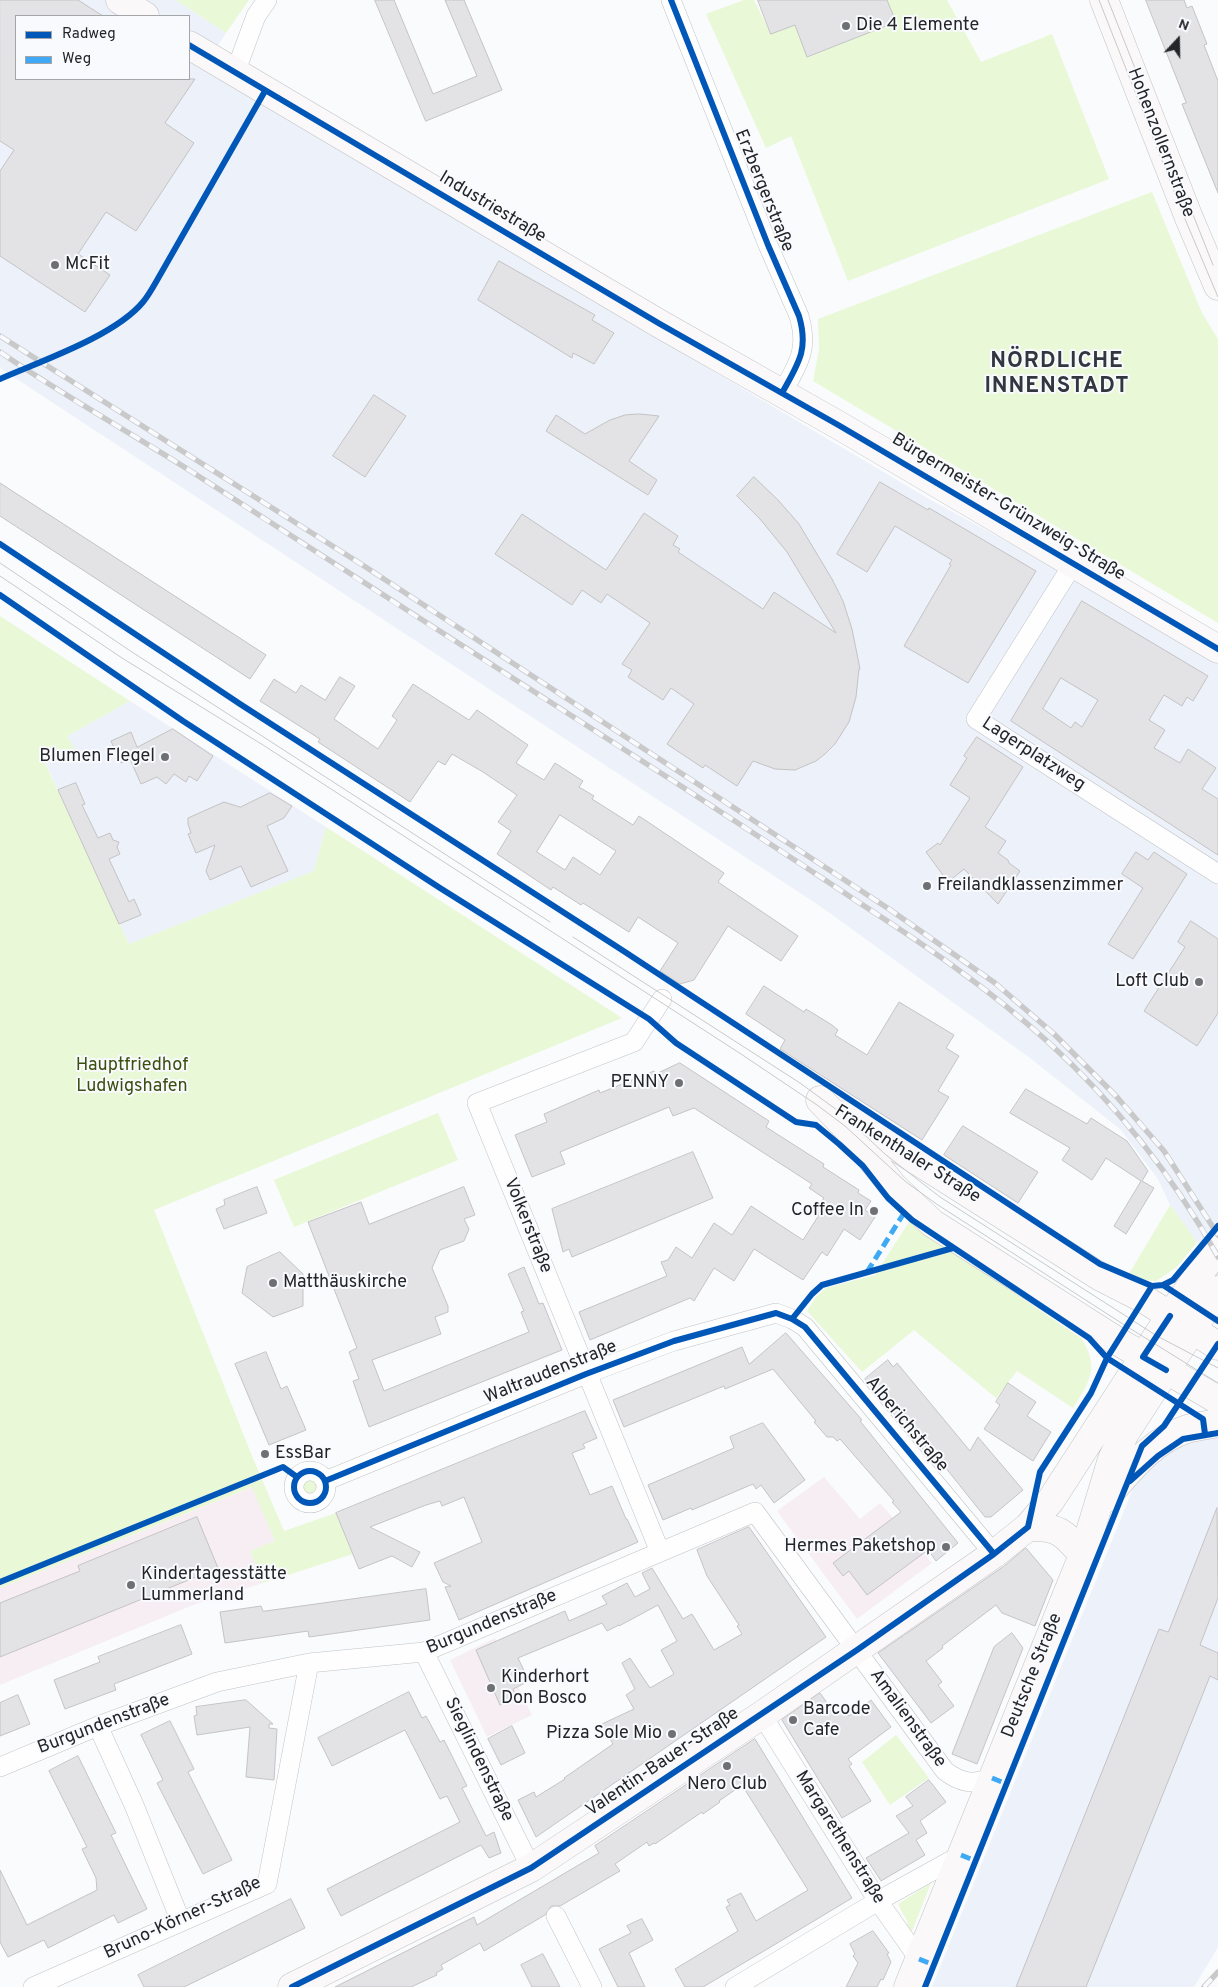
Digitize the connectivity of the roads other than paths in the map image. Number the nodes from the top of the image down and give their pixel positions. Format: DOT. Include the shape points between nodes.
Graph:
graph roads {
  1 [pos="120,0"];
  2 [pos="266,0"];
  3 [pos="671,0"];
  4 [pos="1104,0"];
  5 [pos="143,15"];
  6 [pos="190,46"];
  7 [pos="235,73"];
  8 [pos="1218,286"];
  9 [pos="782,393"];
  10 [pos="1074,564"];
  11 [pos="1218,649"];
  12 [pos="1218,874"];
  13 [pos="662,999"];
  14 [pos="1218,1247"];
  15 [pos="1218,1290"];
  16 [pos="792,1319"];
  17 [pos="1181,1323"];
  18 [pos="1218,1346"];
  19 [pos="1155,1363"];
  20 [pos="586,1374"];
  21 [pos="1218,1400"];
  22 [pos="1218,1423"];
  23 [pos="326,1481"];
  24 [pos="1098,1508"];
  25 [pos="1028,1528"];
  26 [pos="660,1552"];
  27 [pos="994,1554"];
  28 [pos="1083,1556"];
  29 [pos="857,1650"];
  30 [pos="424,1652"];
  31 [pos="309,1663"];
  32 [pos="762,1715"];
  33 [pos="98,1726"];
  34 [pos="0,1767"];
  35 [pos="992,1778"];
  36 [pos="961,1855"];
  37 [pos="531,1868"];
  38 [pos="878,1901"];
  39 [pos="556,1916"];
  40 [pos="181,1922"];
  41 [pos="919,1959"];
  42 [pos="33,1987"];
  43 [pos="292,1987"];
  44 [pos="592,1987"];
  45 [pos="736,1987"];
  46 [pos="908,1987"];
  1 -- 5 [label="street"];
  2 -- 7 [label="street" via="256,16"];
  3 -- 9 [label="street, Erzbergerstraße" via="804,332 798,364"];
  4 -- 8 [label="street, Hohenzollernstraße"];
  6 -- 7 [label="street, Industriestraße"];
  7 -- 9 [label="street, Industriestraße"];
  9 -- 10 [label="street, Bürgermeister-Grünzweig-Straße"];
  10 -- 11 [label="street, Bürgermeister-Grünzweig-Straße"];
  10 -- 12 [label="street, Lagerplatzweg" via="976,719"];
  13 -- 20 [label="street, Volkerstraße" via="634,1042 477,1103"];
  14 -- 17 [label="street"];
  15 -- 17 [label="street"];
  16 -- 20 [label="street, Waltraudenstraße" via="776,1313 674,1341"];
  16 -- 27 [label="street, Alberichstraße" via="805,1327"];
  17 -- 18 [label="street, Frankenthaler Straße"];
  17 -- 19 [label="street, Valentin-Bauer-Straße"];
  17 -- 19 [label="street, Frankenthaler Straße" via="1099,1276 820,1100 893,1186 932,1223"];
  19 -- 21 [label="street, Frankenthaler Straße"];
  19 -- 24 [label="street, Deutsche Straße" via="1112,1459"];
  19 -- 25 [label="street, Valentin-Bauer-Straße"];
  20 -- 23 [label="street, Waltraudenstraße"];
  20 -- 26 [label="street, Volkerstraße"];
  22 -- 24 [label="street" via="1171,1435 1136,1463"];
  24 -- 28 [label="street, Deutsche Straße"];
  25 -- 27 [label="street, Valentin-Bauer-Straße"];
  25 -- 28 [label="street" via="1046,1526 1056,1530 1066,1536"];
  26 -- 29 [label="street, Burgundenstraße" via="755,1512"];
  26 -- 30 [label="street, Burgundenstraße"];
  27 -- 29 [label="street, Valentin-Bauer-Straße"];
  28 -- 35 [label="street, Deutsche Straße"];
  29 -- 32 [label="street, Valentin-Bauer-Straße"];
  29 -- 35 [label="street, Amalienstraße" via="945,1771 968,1783"];
  30 -- 31 [label="street, Burgundenstraße"];
  30 -- 37 [label="street, Sieglindenstraße"];
  31 -- 33 [label="street, Burgundenstraße" via="217,1682"];
  31 -- 40 [label="street, Bruno-Körner-Straße" via="267,1884"];
  32 -- 37 [label="street, Valentin-Bauer-Straße"];
  32 -- 38 [label="street, Margarethenstraße"];
  33 -- 34 [label="street, Burgundenstraße"];
  33 -- 40 [label="street"];
  35 -- 36 [label="street, Deutsche Straße"];
  36 -- 38 [label="street"];
  36 -- 41 [label="street, Deutsche Straße"];
  37 -- 43 [label="street, Valentin-Bauer-Straße"];
  38 -- 41 [label="street, Margarethenstraße"];
  38 -- 45 [label="street"];
  39 -- 44 [label="street"];
  40 -- 42 [label="street, Bruno-Körner-Straße"];
  41 -- 46 [label="street, Deutsche Straße"];
}
